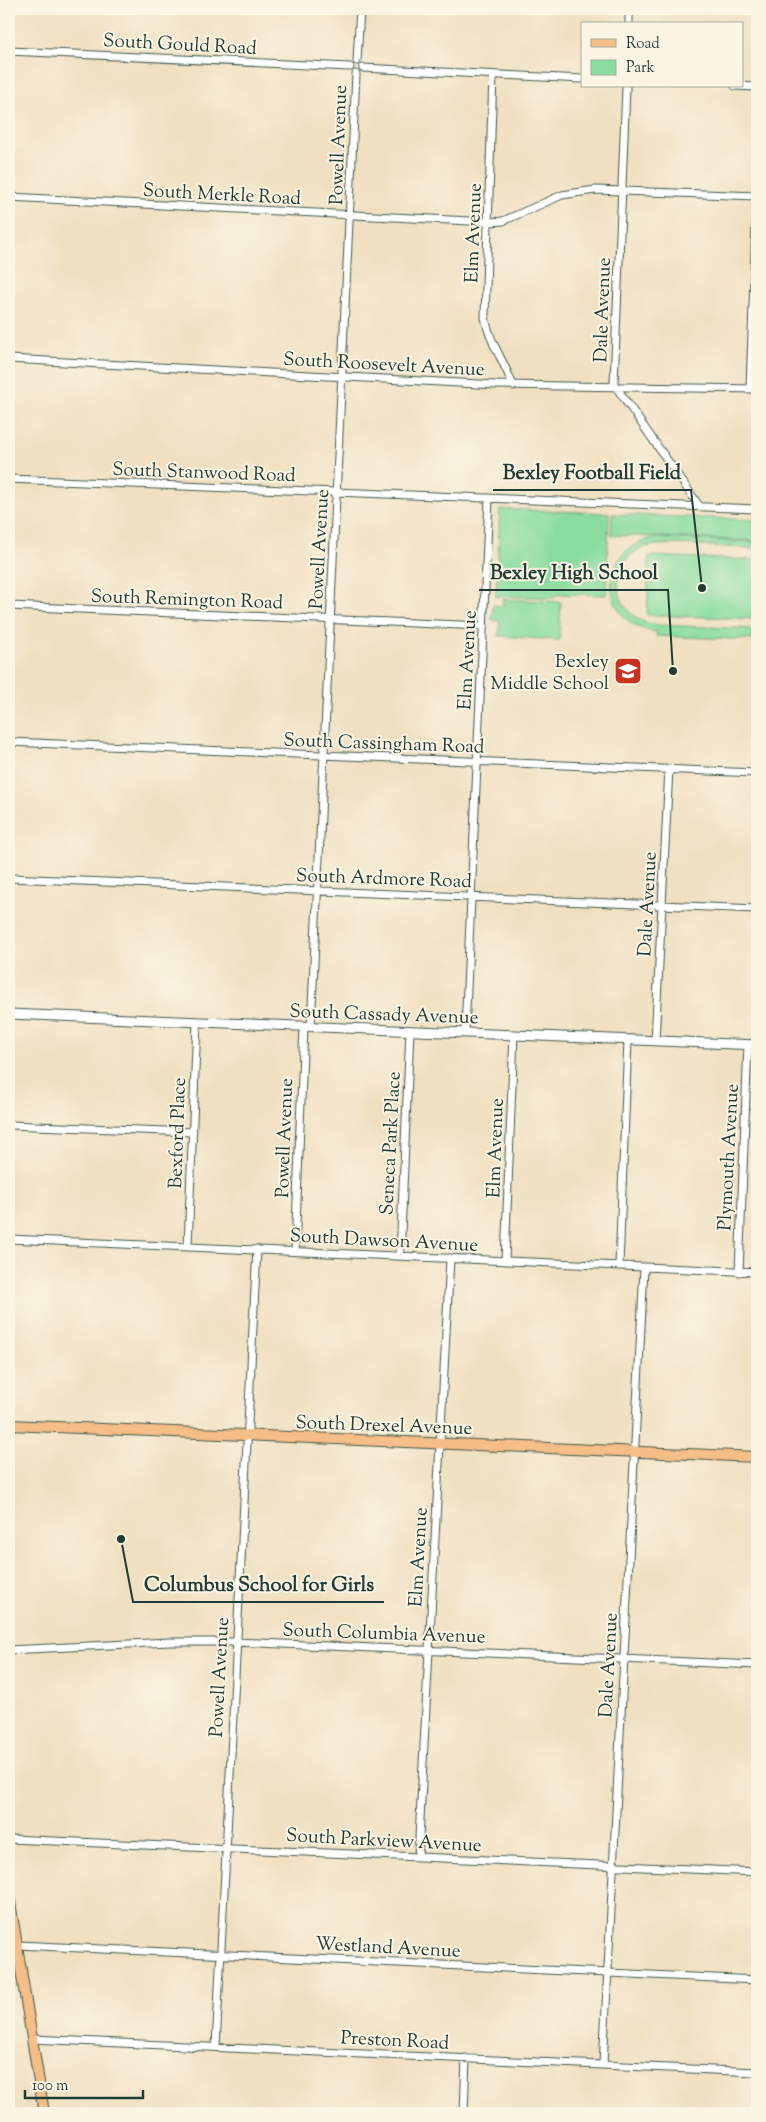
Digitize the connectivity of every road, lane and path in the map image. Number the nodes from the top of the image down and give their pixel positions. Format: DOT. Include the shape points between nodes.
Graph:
graph roads {
  1 [pos="360,9"];
  2 [pos="629,9"];
  3 [pos="629,22"];
  4 [pos="9,51"];
  5 [pos="357,61"];
  6 [pos="350,67"];
  7 [pos="363,68"];
  8 [pos="356,74"];
  9 [pos="493,75"];
  10 [pos="581,79"];
  11 [pos="744,86"];
  12 [pos="757,87"];
  13 [pos="626,88"];
  14 [pos="622,190"];
  15 [pos="757,196"];
  16 [pos="9,198"];
  17 [pos="350,216"];
  18 [pos="489,222"];
  19 [pos="9,359"];
  20 [pos="343,377"];
  21 [pos="513,386"];
  22 [pos="616,388"];
  23 [pos="754,389"];
  24 [pos="9,479"];
  25 [pos="337,492"];
  26 [pos="490,498"];
  27 [pos="700,507"];
  28 [pos="757,509"];
  29 [pos="9,606"];
  30 [pos="330,620"];
  31 [pos="484,626"];
  32 [pos="9,742"];
  33 [pos="324,756"];
  34 [pos="478,762"];
  35 [pos="669,769"];
  36 [pos="757,773"];
  37 [pos="9,878"];
  38 [pos="317,891"];
  39 [pos="471,897"];
  40 [pos="662,905"];
  41 [pos="757,909"];
  42 [pos="9,1014"];
  43 [pos="197,1022"];
  44 [pos="307,1026"];
  45 [pos="410,1031"];
  46 [pos="465,1033"];
  47 [pos="514,1035"];
  48 [pos="628,1040"];
  49 [pos="655,1041"];
  50 [pos="753,1045"];
  51 [pos="9,1124"];
  52 [pos="192,1132"];
  53 [pos="9,1238"];
  54 [pos="188,1246"];
  55 [pos="257,1249"];
  56 [pos="295,1251"];
  57 [pos="400,1256"];
  58 [pos="450,1258"];
  59 [pos="505,1261"];
  60 [pos="619,1266"];
  61 [pos="644,1268"];
  62 [pos="738,1272"];
  63 [pos="757,1272"];
  64 [pos="9,1425"];
  65 [pos="247,1436"];
  66 [pos="440,1444"];
  67 [pos="635,1452"];
  68 [pos="757,1457"];
  69 [pos="236,1642"];
  70 [pos="9,1650"];
  71 [pos="429,1651"];
  72 [pos="624,1659"];
  73 [pos="757,1665"];
  74 [pos="9,1839"];
  75 [pos="226,1849"];
  76 [pos="418,1857"];
  77 [pos="613,1866"];
  78 [pos="757,1872"];
  79 [pos="9,1896"];
  80 [pos="17,1945"];
  81 [pos="220,1954"];
  82 [pos="608,1973"];
  83 [pos="757,1980"];
  84 [pos="32,2039"];
  85 [pos="216,2047"];
  86 [pos="466,2058"];
  87 [pos="603,2065"];
  88 [pos="757,2072"];
  89 [pos="44,2113"];
  90 [pos="464,2113"];
  1 -- 5 [label="street"];
  2 -- 3 [label="street"];
  4 -- 6 [label="street, South Gould Road"];
  5 -- 6 [label="street"];
  5 -- 7 [label="street"];
  6 -- 8 [label="street"];
  7 -- 8 [label="street"];
  7 -- 9 [label="street"];
  8 -- 17 [label="street, Powell Avenue"];
  9 -- 10 [label="street"];
  9 -- 18 [label="street, Elm Avenue"];
  11 -- 12 [label="street"];
  13 -- 14 [label="street, Dale Avenue"];
  14 -- 15 [label="street, South Merkle Road"];
  14 -- 18 [label="street, South Merkle Road" via="562,195 503,222"];
  14 -- 22 [label="street, Dale Avenue"];
  15 -- 23 [label="street"];
  16 -- 17 [label="street, South Merkle Road"];
  17 -- 18 [label="street, South Merkle Road"];
  17 -- 20 [label="street, Powell Avenue"];
  18 -- 21 [label="street, Elm Avenue" via="486,322 490,338"];
  19 -- 20 [label="street, South Roosevelt Avenue"];
  20 -- 21 [label="street, South Roosevelt Avenue"];
  20 -- 25 [label="street, Powell Avenue"];
  21 -- 22 [label="street, South Roosevelt Avenue"];
  22 -- 23 [label="street, South Roosevelt Avenue"];
  22 -- 27 [label="street, Dale Avenue"];
  24 -- 25 [label="street, South Stanwood Road"];
  25 -- 26 [label="street, South Stanwood Road"];
  25 -- 30 [label="street, Powell Avenue"];
  26 -- 27 [label="street, South Stanwood Road"];
  26 -- 31 [label="street, Elm Avenue"];
  27 -- 28 [label="street, South Stanwood Road"];
  29 -- 30 [label="street, South Remington Road"];
  30 -- 31 [label="street, South Remington Road"];
  30 -- 33 [label="street, Powell Avenue"];
  31 -- 34 [label="street, Elm Avenue"];
  32 -- 33 [label="street, South Cassingham Road"];
  33 -- 34 [label="street, South Cassingham Road"];
  33 -- 38 [label="street, Powell Avenue"];
  34 -- 35 [label="street, South Cassingham Road"];
  34 -- 39 [label="street, Elm Avenue"];
  35 -- 36 [label="street, South Cassingham Road"];
  35 -- 40 [label="street, Dale Avenue"];
  37 -- 38 [label="street, South Ardmore Road"];
  38 -- 39 [label="street, South Ardmore Road"];
  38 -- 44 [label="street, Powell Avenue"];
  39 -- 40 [label="street, South Ardmore Road"];
  39 -- 46 [label="street, Elm Avenue"];
  40 -- 41 [label="street, South Ardmore Road"];
  40 -- 49 [label="street, Dale Avenue"];
  42 -- 43 [label="street, South Cassady Avenue"];
  43 -- 44 [label="street, South Cassady Avenue"];
  43 -- 52 [label="street, Bexford Place"];
  44 -- 45 [label="street, South Cassady Avenue"];
  44 -- 56 [label="street, Powell Avenue"];
  45 -- 46 [label="street, South Cassady Avenue"];
  45 -- 57 [label="street, Seneca Park Place"];
  46 -- 47 [label="street, South Cassady Avenue"];
  47 -- 48 [label="street, South Cassady Avenue"];
  47 -- 59 [label="street, Elm Avenue"];
  48 -- 49 [label="street, South Cassady Avenue"];
  48 -- 60 [label="street"];
  49 -- 50 [label="street, South Cassady Avenue"];
  50 -- 62 [label="street, Plymouth Avenue"];
  51 -- 52 [label="street"];
  52 -- 54 [label="street, Bexford Place"];
  53 -- 54 [label="street, South Dawson Avenue"];
  54 -- 55 [label="street, South Dawson Avenue"];
  55 -- 56 [label="street, South Dawson Avenue"];
  55 -- 65 [label="street, Powell Avenue"];
  56 -- 57 [label="street, South Dawson Avenue"];
  57 -- 58 [label="street, South Dawson Avenue"];
  58 -- 59 [label="street, South Dawson Avenue"];
  58 -- 66 [label="street, Elm Avenue"];
  59 -- 60 [label="street, South Dawson Avenue"];
  60 -- 61 [label="street, South Dawson Avenue"];
  61 -- 62 [label="street, South Dawson Avenue"];
  61 -- 67 [label="street, Dale Avenue"];
  62 -- 63 [label="street, South Dawson Avenue"];
  64 -- 65 [label="main road, South Drexel Avenue"];
  65 -- 66 [label="main road, South Drexel Avenue"];
  65 -- 69 [label="street, Powell Avenue"];
  66 -- 67 [label="main road, South Drexel Avenue"];
  66 -- 71 [label="street, Elm Avenue"];
  67 -- 68 [label="main road, South Drexel Avenue"];
  67 -- 72 [label="street, Dale Avenue"];
  69 -- 70 [label="street, South Columbia Avenue"];
  69 -- 71 [label="street, South Columbia Avenue"];
  69 -- 75 [label="street, Powell Avenue"];
  71 -- 72 [label="street, South Columbia Avenue"];
  71 -- 76 [label="street, Elm Avenue"];
  72 -- 73 [label="street, South Columbia Avenue"];
  72 -- 77 [label="street, Dale Avenue"];
  74 -- 75 [label="street, South Parkview Avenue"];
  75 -- 76 [label="street, South Parkview Avenue"];
  75 -- 81 [label="street, Powell Avenue"];
  76 -- 77 [label="street, South Parkview Avenue"];
  77 -- 78 [label="street, South Parkview Avenue"];
  77 -- 82 [label="street, Dale Avenue"];
  79 -- 80 [label="main road"];
  80 -- 81 [label="street, Westland Avenue"];
  80 -- 84 [label="main road"];
  81 -- 82 [label="street, Westland Avenue"];
  81 -- 85 [label="street, Powell Avenue"];
  82 -- 83 [label="street, Westland Avenue"];
  82 -- 87 [label="street, Dale Avenue"];
  84 -- 85 [label="street, Preston Road"];
  84 -- 89 [label="main road"];
  85 -- 86 [label="street, Preston Road"];
  86 -- 87 [label="street, Preston Road"];
  86 -- 90 [label="street"];
  87 -- 88 [label="street, Preston Road"];
}
